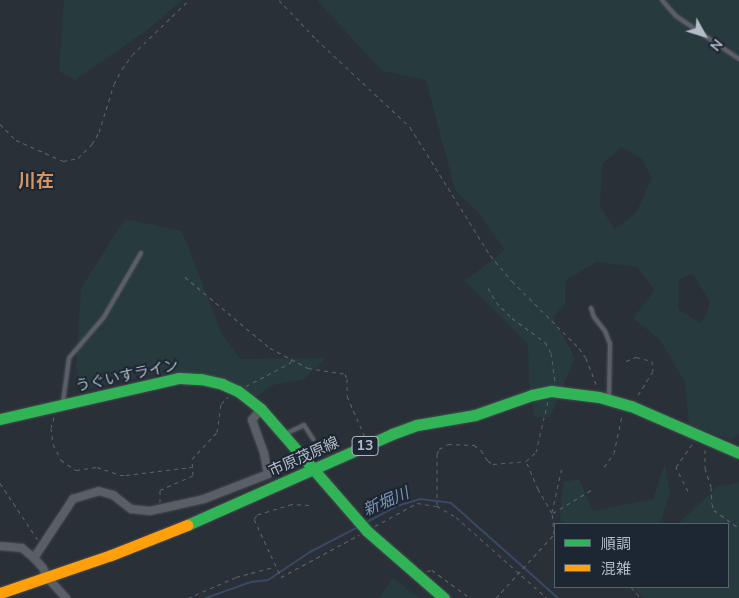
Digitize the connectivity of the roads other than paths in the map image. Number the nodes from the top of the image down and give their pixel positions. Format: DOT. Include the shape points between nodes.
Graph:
graph roads {
  1 [pos="662,0"];
  2 [pos="739,59"];
  3 [pos="141,253"];
  4 [pos="591,308"];
  5 [pos="604,398"];
  6 [pos="59,406"];
  7 [pos="261,409"];
  8 [pos="0,420"];
  9 [pos="283,435"];
  10 [pos="313,439"];
  11 [pos="739,453"];
  12 [pos="312,470"];
  13 [pos="0,546"];
  14 [pos="34,558"];
  15 [pos="46,576"];
  16 [pos="0,594"];
  17 [pos="66,598"];
  18 [pos="444,598"];
  1 -- 2 [label="lane" via="676,16"];
  3 -- 6 [label="lane" via="104,317 69,358"];
  4 -- 5 [label="lane" via="610,344"];
  5 -- 11 [label="main road, 市原茂原線 / 13" via="628,405"];
  5 -- 12 [label="main road, 市原茂原線 / 13" via="553,391 532,395 475,416 417,425"];
  6 -- 7 [label="main road, うぐいすライン" via="179,378 201,379 238,391"];
  6 -- 8 [label="main road, うぐいすライン"];
  7 -- 9 [label="main road, うぐいすライン"];
  7 -- 14 [label="street" via="252,420 268,474 204,499 157,510 131,509 113,494 99,491 73,498"];
  9 -- 10 [label="lane" via="304,425"];
  9 -- 12 [label="main road, うぐいすライン"];
  12 -- 15 [label="main road, 市原茂原線 / 13" via="175,530"];
  12 -- 18 [label="main road, うぐいすライン" via="367,531"];
  13 -- 14 [label="street" via="22,548"];
  14 -- 15 [label="street"];
  15 -- 16 [label="main road, 市原茂原線 / 13"];
  15 -- 17 [label="street"];
}
